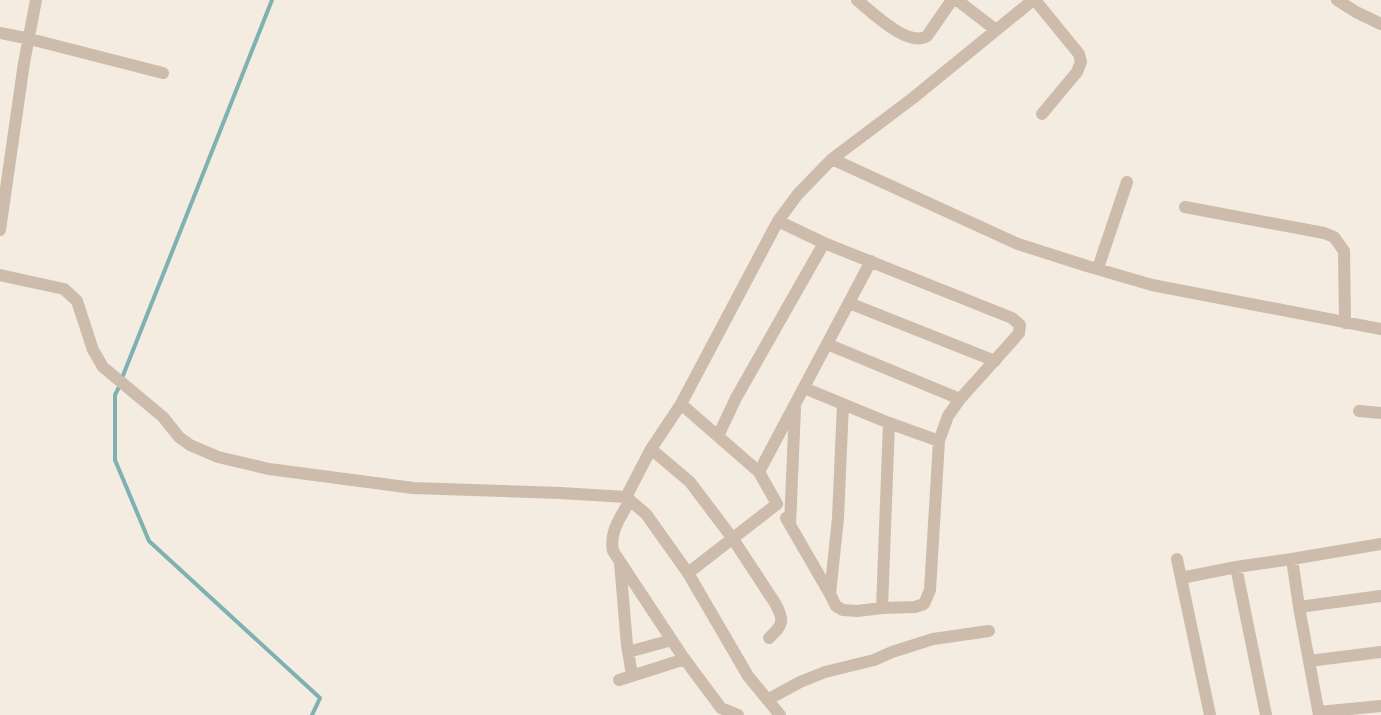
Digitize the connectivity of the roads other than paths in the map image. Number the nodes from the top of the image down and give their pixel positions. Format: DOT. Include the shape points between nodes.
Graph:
graph roads {
  1 [pos="36,0"];
  2 [pos="858,0"];
  3 [pos="952,0"];
  4 [pos="957,0"];
  5 [pos="1034,0"];
  6 [pos="1338,0"];
  7 [pos="1381,24"];
  8 [pos="996,30"];
  9 [pos="0,33"];
  10 [pos="30,39"];
  11 [pos="162,73"];
  12 [pos="1042,114"];
  13 [pos="5,149"];
  14 [pos="832,159"];
  15 [pos="1127,182"];
  16 [pos="1185,207"];
  17 [pos="778,221"];
  18 [pos="0,230"];
  19 [pos="824,243"];
  20 [pos="871,261"];
  21 [pos="1098,268"];
  22 [pos="0,275"];
  23 [pos="849,303"];
  24 [pos="1345,323"];
  25 [pos="1381,330"];
  26 [pos="827,344"];
  27 [pos="995,361"];
  28 [pos="804,388"];
  29 [pos="960,399"];
  30 [pos="682,404"];
  31 [pos="795,404"];
  32 [pos="843,404"];
  33 [pos="1359,411"];
  34 [pos="1381,413"];
  35 [pos="889,423"];
  36 [pos="718,436"];
  37 [pos="939,440"];
  38 [pos="651,449"];
  39 [pos="759,472"];
  40 [pos="628,498"];
  41 [pos="777,504"];
  42 [pos="790,525"];
  43 [pos="733,539"];
  44 [pos="1381,544"];
  45 [pos="1177,559"];
  46 [pos="1292,559"];
  47 [pos="619,560"];
  48 [pos="1236,567"];
  49 [pos="688,573"];
  50 [pos="1181,578"];
  51 [pos="830,594"];
  52 [pos="1381,596"];
  53 [pos="1299,607"];
  54 [pos="882,608"];
  55 [pos="989,631"];
  56 [pos="769,638"];
  57 [pos="672,640"];
  58 [pos="628,652"];
  59 [pos="1381,652"];
  60 [pos="685,659"];
  61 [pos="1309,661"];
  62 [pos="632,675"];
  63 [pos="619,680"];
  64 [pos="769,699"];
  65 [pos="1381,706"];
  66 [pos="1319,714"];
  67 [pos="738,715"];
  68 [pos="780,715"];
  69 [pos="1210,715"];
  70 [pos="1266,715"];
  1 -- 10 [label="street"];
  2 -- 3 [label="street" via="898,33 922,39"];
  4 -- 8 [label="street"];
  5 -- 8 [label="street"];
  5 -- 12 [label="street" via="1079,54 1082,62"];
  6 -- 7 [label="street"];
  8 -- 14 [label="street"];
  9 -- 10 [label="street"];
  10 -- 11 [label="street"];
  10 -- 13 [label="street"];
  13 -- 18 [label="street"];
  14 -- 17 [label="street" via="798,194"];
  14 -- 21 [label="street" via="1018,244"];
  15 -- 21 [label="street"];
  16 -- 24 [label="street" via="1334,237 1344,251"];
  17 -- 19 [label="street"];
  17 -- 30 [label="street"];
  19 -- 20 [label="street"];
  19 -- 36 [label="street" via="736,398"];
  20 -- 23 [label="street"];
  20 -- 27 [label="street" via="1012,318 1020,325 1019,333"];
  21 -- 24 [label="street" via="1152,285"];
  22 -- 40 [label="street" via="64,289 77,302 93,350 103,368 163,417 190,446 218,456 269,469 413,488"];
  23 -- 26 [label="street"];
  23 -- 27 [label="street"];
  24 -- 25 [label="street"];
  26 -- 28 [label="street"];
  26 -- 29 [label="street"];
  27 -- 29 [label="street"];
  28 -- 31 [label="street"];
  28 -- 32 [label="street"];
  29 -- 37 [label="street" via="948,416"];
  30 -- 36 [label="street"];
  30 -- 38 [label="street"];
  31 -- 39 [label="street"];
  31 -- 42 [label="street"];
  32 -- 35 [label="street"];
  32 -- 51 [label="street" via="838,518"];
  33 -- 34 [label="street"];
  35 -- 37 [label="street"];
  35 -- 54 [label="street"];
  36 -- 39 [label="street"];
  37 -- 54 [label="street" via="928,598 924,604 915,606"];
  38 -- 40 [label="street"];
  38 -- 43 [label="street" via="690,482"];
  39 -- 41 [label="street"];
  40 -- 47 [label="street" via="611,542"];
  40 -- 49 [label="street" via="646,514"];
  41 -- 42 [label="street"];
  41 -- 43 [label="street"];
  42 -- 51 [label="street"];
  43 -- 49 [label="street"];
  43 -- 56 [label="street" via="780,612 781,628"];
  44 -- 46 [label="street"];
  45 -- 50 [label="street"];
  46 -- 48 [label="street"];
  46 -- 53 [label="street"];
  47 -- 57 [label="street"];
  47 -- 58 [label="street"];
  48 -- 50 [label="street"];
  48 -- 70 [label="street"];
  49 -- 64 [label="street" via="748,676"];
  50 -- 69 [label="street"];
  51 -- 54 [label="street" via="836,606 843,610"];
  52 -- 53 [label="street"];
  53 -- 61 [label="street"];
  55 -- 64 [label="street" via="933,639 874,660 825,672"];
  57 -- 58 [label="street"];
  57 -- 60 [label="street"];
  58 -- 62 [label="street"];
  59 -- 61 [label="street"];
  60 -- 62 [label="street"];
  60 -- 67 [label="street" via="721,708"];
  61 -- 66 [label="street"];
  62 -- 63 [label="street"];
  64 -- 68 [label="street"];
  65 -- 66 [label="street"];
}
